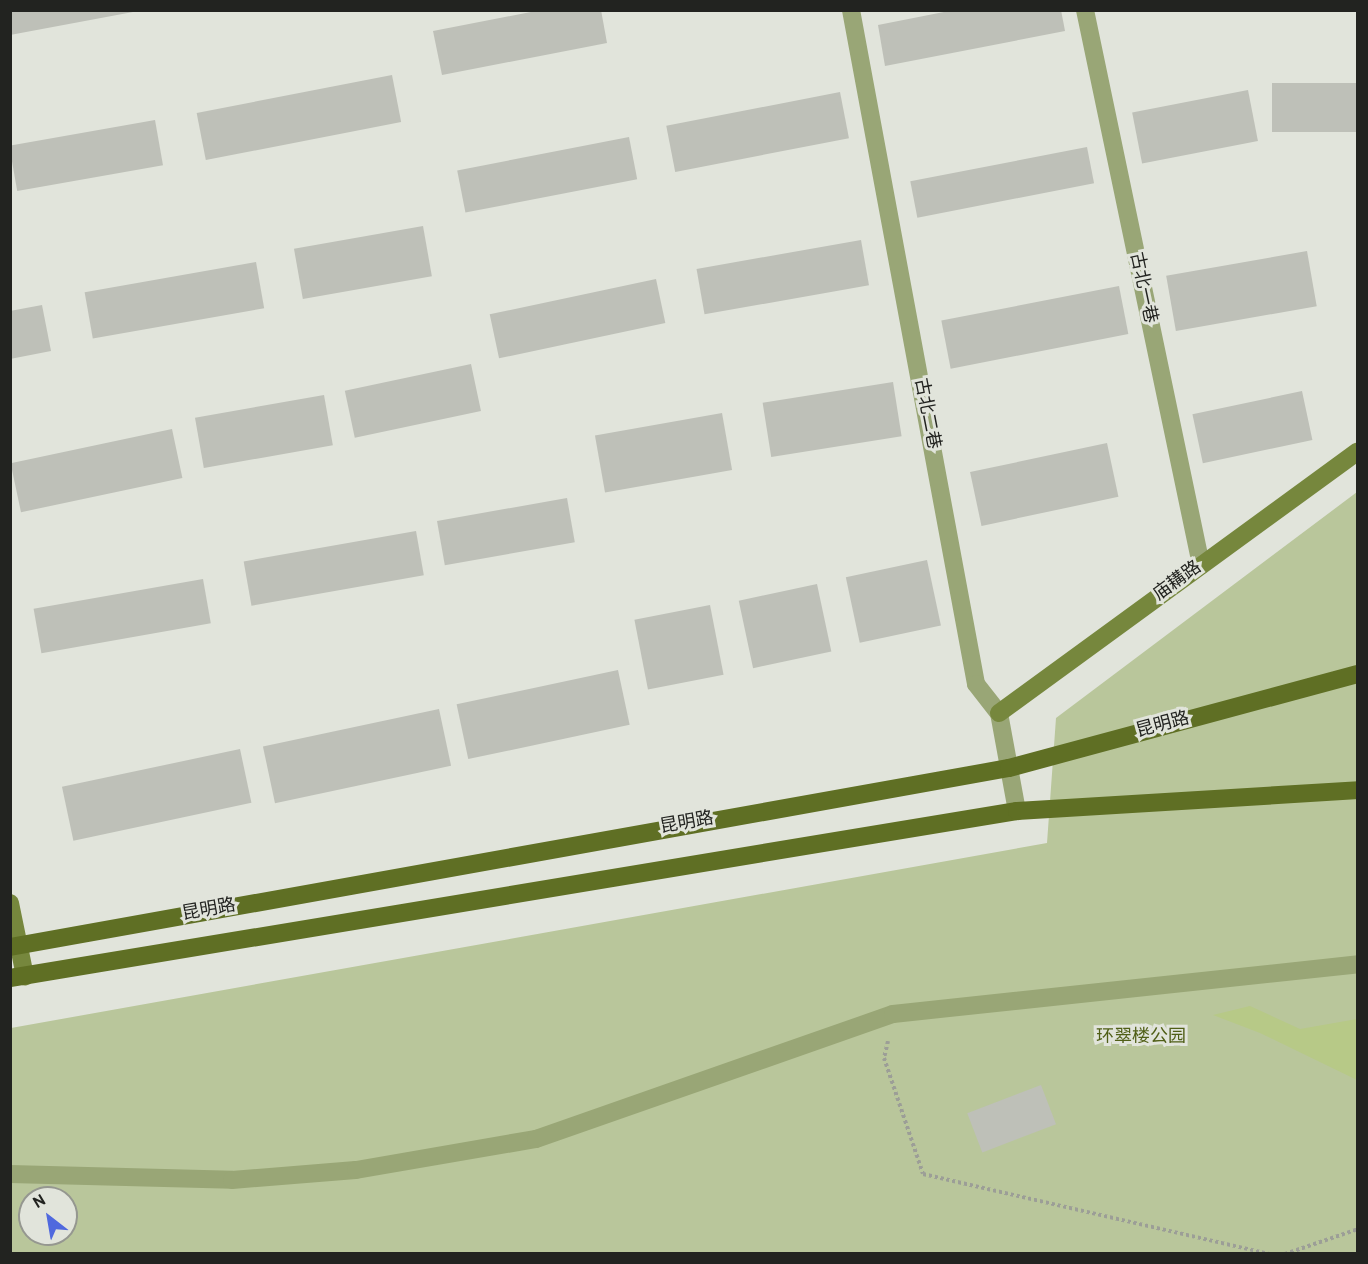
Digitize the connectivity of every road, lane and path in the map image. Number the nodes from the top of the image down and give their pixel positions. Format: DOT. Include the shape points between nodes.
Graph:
graph roads {
  1 [pos="851,10"];
  2 [pos="1084,10"];
  3 [pos="1358,451"];
  4 [pos="1201,565"];
  5 [pos="1358,674"];
  6 [pos="999,713"];
  7 [pos="1009,768"];
  8 [pos="1358,790"];
  9 [pos="1017,811"];
  10 [pos="10,903"];
  11 [pos="15,946"];
  12 [pos="1358,964"];
  13 [pos="18,977"];
  14 [pos="893,1014"];
  15 [pos="10,1174"];
  16 [pos="1358,1229"];
  17 [pos="1269,1254"];
  18 [pos="1285,1254"];
  1 -- 6 [label="lane, 古北二巷" via="976,684"];
  2 -- 4 [label="lane, 古北一巷"];
  3 -- 4 [label="street, 庙耩路"];
  4 -- 6 [label="street, 庙耩路"];
  5 -- 7 [label="main road, 昆明路"];
  6 -- 7 [label="lane, 古北二巷"];
  7 -- 9 [label="lane, 古北二巷"];
  7 -- 11 [label="main road, 昆明路"];
  8 -- 9 [label="main road, 昆明路"];
  9 -- 13 [label="main road, 昆明路"];
  10 -- 11 [label="street"];
  11 -- 13 [label="street"];
  12 -- 14 [label="lane"];
  14 -- 15 [label="lane" via="536,1139 356,1170 232,1180"];
  14 -- 17 [label="path" via="884,1058 923,1174"];
  16 -- 18 [label="path"];
}
